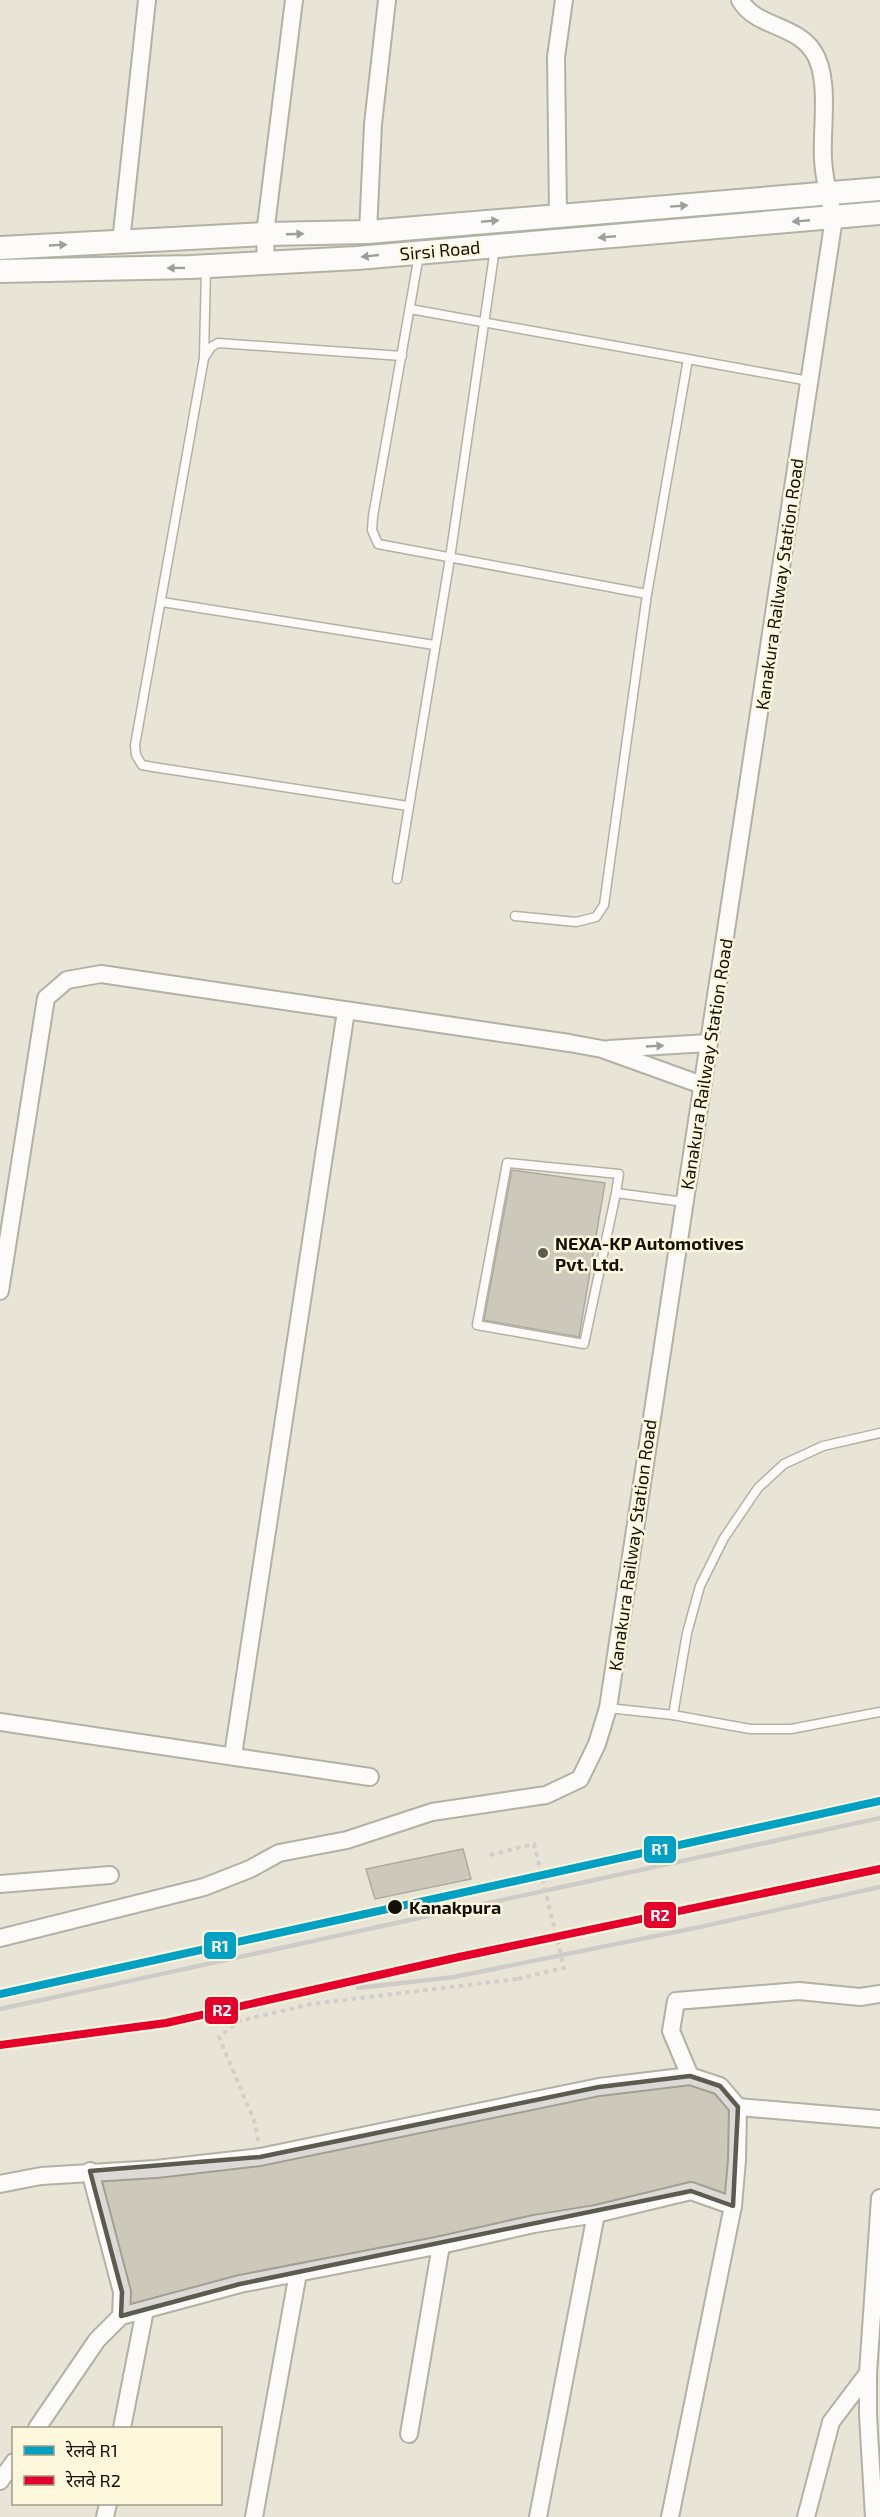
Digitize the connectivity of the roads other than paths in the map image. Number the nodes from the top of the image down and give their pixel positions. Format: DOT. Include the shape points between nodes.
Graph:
graph roads {
  1 [pos="147,0"];
  2 [pos="294,0"];
  3 [pos="387,0"];
  4 [pos="564,0"];
  5 [pos="740,0"];
  6 [pos="880,189"];
  7 [pos="828,194"];
  8 [pos="880,213"];
  9 [pos="558,215"];
  10 [pos="834,218"];
  11 [pos="368,232"];
  12 [pos="266,234"];
  13 [pos="121,242"];
  14 [pos="496,246"];
  15 [pos="0,248"];
  16 [pos="419,252"];
  17 [pos="266,263"];
  18 [pos="206,267"];
  19 [pos="0,272"];
  20 [pos="410,309"];
  21 [pos="484,323"];
  22 [pos="402,356"];
  23 [pos="204,358"];
  24 [pos="688,359"];
  25 [pos="808,381"];
  26 [pos="450,558"];
  27 [pos="647,594"];
  28 [pos="162,602"];
  29 [pos="434,645"];
  30 [pos="408,806"];
  31 [pos="398,879"];
  32 [pos="515,916"];
  33 [pos="346,1011"];
  34 [pos="708,1043"];
  35 [pos="602,1049"];
  36 [pos="702,1085"];
  37 [pos="616,1193"];
  38 [pos="684,1202"];
  39 [pos="0,1291"];
  40 [pos="880,1433"];
  41 [pos="608,1708"];
  42 [pos="880,1712"];
  43 [pos="673,1715"];
  44 [pos="0,1722"];
  45 [pos="233,1755"];
  46 [pos="370,1777"];
  47 [pos="110,1875"];
  48 [pos="0,1884"];
  49 [pos="0,1938"];
  50 [pos="880,1994"];
  51 [pos="690,2076"];
  52 [pos="738,2107"];
  53 [pos="880,2119"];
  54 [pos="90,2171"];
  55 [pos="0,2184"];
  56 [pos="880,2198"];
  57 [pos="733,2206"];
  58 [pos="596,2214"];
  59 [pos="441,2245"];
  60 [pos="298,2272"];
  61 [pos="146,2310"];
  62 [pos="121,2316"];
  63 [pos="868,2373"];
  64 [pos="38,2427"];
  65 [pos="122,2427"];
  66 [pos="410,2434"];
  67 [pos="12,2465"];
  68 [pos="0,2481"];
  69 [pos="254,2517"];
  70 [pos="538,2517"];
  71 [pos="670,2517"];
  72 [pos="806,2517"];
  73 [pos="874,2517"];
  1 -- 13 [label="street"];
  2 -- 12 [label="street"];
  3 -- 11 [label="street"];
  4 -- 9 [label="street" via="556,57"];
  5 -- 7 [label="street, Kanakura Railway Station Road" via="744,8 797,35 814,51 823,76 823,161"];
  6 -- 7 [label="main road, Sirsi Road"];
  9 -- 7 [label="main road, Sirsi Road, one-way"];
  7 -- 10 [label="street, Kanakura Railway Station Road"];
  8 -- 10 [label="main road, Sirsi Road"];
  11 -- 9 [label="main road, Sirsi Road, one-way"];
  10 -- 14 [label="main road, Sirsi Road, one-way"];
  10 -- 25 [label="street, Kanakura Railway Station Road"];
  12 -- 11 [label="main road, Sirsi Road, one-way"];
  12 -- 13 [label="main road, Sirsi Road"];
  12 -- 17 [label="street"];
  15 -- 13 [label="main road, Sirsi Road, one-way"];
  14 -- 16 [label="main road, Sirsi Road"];
  14 -- 21 [label="lane"];
  16 -- 17 [label="main road, Sirsi Road, one-way"];
  16 -- 20 [label="lane"];
  17 -- 18 [label="main road, Sirsi Road"];
  18 -- 19 [label="main road, Sirsi Road, one-way"];
  18 -- 23 [label="lane"];
  20 -- 21 [label="lane"];
  20 -- 22 [label="lane"];
  21 -- 24 [label="lane"];
  21 -- 26 [label="lane"];
  22 -- 23 [label="lane" via="218,343"];
  22 -- 26 [label="lane" via="372,530 378,544"];
  23 -- 28 [label="lane"];
  24 -- 25 [label="lane"];
  24 -- 27 [label="lane"];
  25 -- 34 [label="street, Kanakura Railway Station Road"];
  26 -- 27 [label="lane"];
  26 -- 29 [label="lane"];
  27 -- 32 [label="lane" via="604,905 596,917 576,922"];
  28 -- 29 [label="lane"];
  28 -- 30 [label="lane" via="135,746 142,765"];
  29 -- 30 [label="lane"];
  30 -- 31 [label="lane"];
  33 -- 35 [label="street"];
  33 -- 39 [label="street" via="101,974 67,980 46,998"];
  33 -- 45 [label="street"];
  35 -- 34 [label="street, one-way"];
  34 -- 36 [label="street, Kanakura Railway Station Road"];
  35 -- 36 [label="street"];
  36 -- 38 [label="street, Kanakura Railway Station Road"];
  37 -- 37 [label="lane" via="584,1344 477,1325 507,1163 619,1174"];
  37 -- 38 [label="lane"];
  38 -- 41 [label="street, Kanakura Railway Station Road"];
  40 -- 43 [label="lane" via="823,1446 784,1464 758,1488 724,1538 700,1586 687,1633"];
  41 -- 43 [label="lane"];
  41 -- 49 [label="street, Kanakura Railway Station Road" via="580,1779 546,1795 432,1812 347,1840 279,1853 204,1887"];
  42 -- 43 [label="lane" via="791,1729 750,1729"];
  44 -- 45 [label="street"];
  45 -- 46 [label="street"];
  47 -- 48 [label="street"];
  50 -- 51 [label="street" via="860,1997 799,1991 676,2001 671,2031"];
  51 -- 52 [label="street" via="720,2086"];
  51 -- 54 [label="street" via="599,2087 260,2157 156,2169"];
  52 -- 53 [label="street"];
  52 -- 57 [label="street"];
  54 -- 55 [label="street"];
  54 -- 62 [label="street" via="122,2292"];
  56 -- 63 [label="street"];
  57 -- 58 [label="street" via="691,2191"];
  57 -- 71 [label="street"];
  58 -- 59 [label="street"];
  58 -- 70 [label="street"];
  59 -- 60 [label="street"];
  59 -- 66 [label="street"];
  60 -- 61 [label="street"];
  60 -- 69 [label="street"];
  61 -- 62 [label="street"];
  61 -- 65 [label="street"];
  62 -- 64 [label="street" via="97,2340"];
  63 -- 72 [label="street" via="831,2422"];
  63 -- 73 [label="street"];
  67 -- 68 [label="street"];
}
